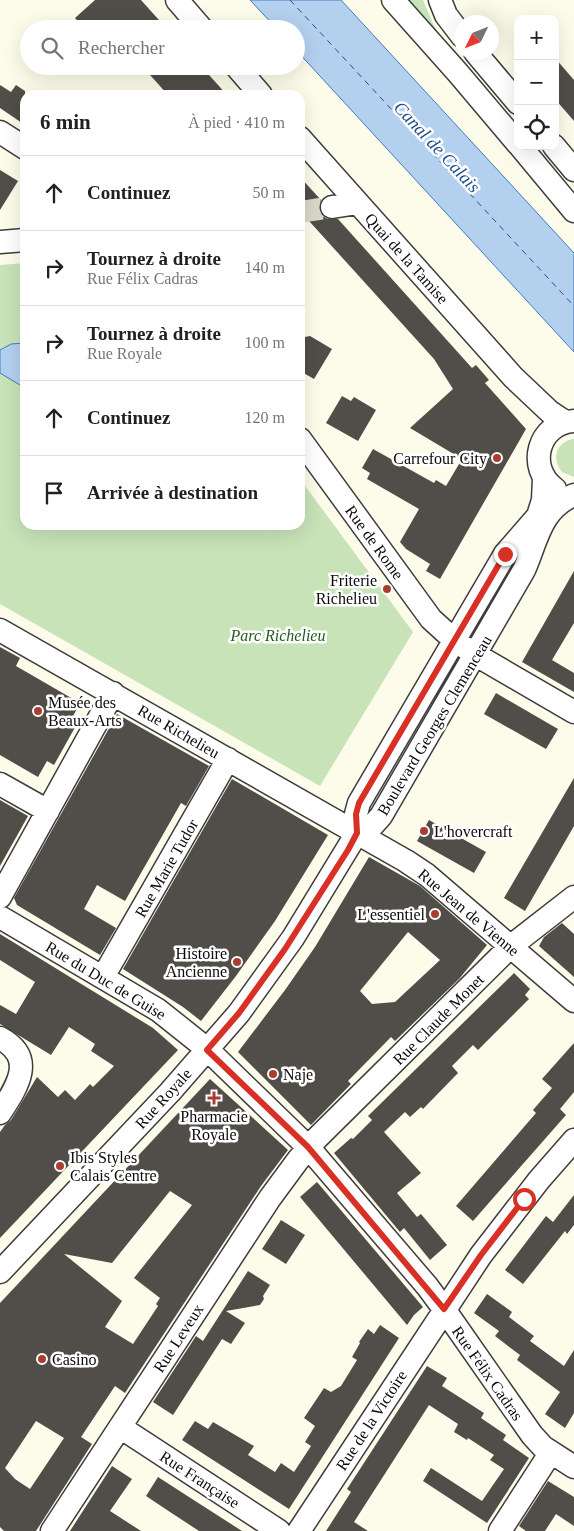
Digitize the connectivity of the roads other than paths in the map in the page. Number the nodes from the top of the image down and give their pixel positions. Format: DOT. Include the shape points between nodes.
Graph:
graph roads {
  1 [pos="176,0"];
  2 [pos="394,0"];
  3 [pos="440,0"];
  4 [pos="194,20"];
  5 [pos="454,26"];
  6 [pos="482,60"];
  7 [pos="244,75"];
  8 [pos="257,90"];
  9 [pos="514,98"];
  10 [pos="0,132"];
  11 [pos="514,139"];
  12 [pos="305,144"];
  13 [pos="20,145"];
  14 [pos="523,150"];
  15 [pos="557,150"];
  16 [pos="574,170"];
  17 [pos="358,203"];
  18 [pos="332,207"];
  19 [pos="574,211"];
  20 [pos="20,240"];
  21 [pos="0,242"];
  22 [pos="513,377"];
  23 [pos="570,421"];
  24 [pos="305,446"];
  25 [pos="540,446"];
  26 [pos="544,478"];
  27 [pos="574,495"];
  28 [pos="0,630"];
  29 [pos="454,640"];
  30 [pos="476,655"];
  31 [pos="113,693"];
  32 [pos="574,712"];
  33 [pos="228,759"];
  34 [pos="0,784"];
  35 [pos="48,811"];
  36 [pos="357,833"];
  37 [pos="0,897"];
  38 [pos="574,897"];
  39 [pos="0,917"];
  40 [pos="511,946"];
  41 [pos="103,976"];
  42 [pos="574,1001"];
  43 [pos="0,1038"];
  44 [pos="207,1050"];
  45 [pos="0,1113"];
  46 [pos="574,1140"];
  47 [pos="308,1147"];
  48 [pos="0,1272"];
  49 [pos="444,1309"];
  50 [pos="120,1427"];
  51 [pos="551,1452"];
  52 [pos="573,1464"];
  53 [pos="52,1531"];
  54 [pos="280,1531"];
  55 [pos="299,1531"];
  56 [pos="500,1531"];
  1 -- 4 [label="street"];
  2 -- 11 [label="street"];
  3 -- 5 [label="street"];
  6 -- 9 [label="street"];
  7 -- 8 [label="street"];
  10 -- 13 [label="street"];
  12 -- 17 [label="street, Quai de la Tamise"];
  14 -- 19 [label="street"];
  15 -- 16 [label="street"];
  17 -- 18 [label="street"];
  17 -- 22 [label="street, Quai de la Tamise"];
  20 -- 21 [label="street"];
  22 -- 23 [label="street, Quai de la Tamise" via="550,412"];
  22 -- 25 [label="street, Quai de la Tamise" via="531,409"];
  23 -- 25 [label="street" via="548,432"];
  24 -- 29 [label="street, Rue de Rome" via="431,619"];
  25 -- 26 [label="street, Boulevard Georges Clemenceau" via="538,462"];
  26 -- 27 [label="street" via="559,491"];
  26 -- 29 [label="street, Boulevard Georges Clemenceau" via="538,516 505,554"];
  27 -- 30 [label="street, Boulevard Georges Clemenceau" via="555,507 544,520 524,570"];
  28 -- 31 [label="street, Rue Richelieu"];
  29 -- 30 [label="street, Rue de Rome"];
  29 -- 36 [label="street, Boulevard Georges Clemenceau" via="359,803"];
  30 -- 32 [label="street, Rue de Rome"];
  30 -- 36 [label="street, Boulevard Georges Clemenceau" via="381,816"];
  31 -- 33 [label="street, Rue Richelieu"];
  31 -- 35 [label="street"];
  33 -- 36 [label="street, Rue Richelieu"];
  33 -- 41 [label="street, Rue Marie Tudor"];
  34 -- 35 [label="street"];
  35 -- 37 [label="street"];
  36 -- 40 [label="street, Rue Jean de Vienne" via="427,875"];
  36 -- 44 [label="street, Rue Royale" via="285,949 239,1013"];
  38 -- 40 [label="street, Rue Claude Monet"];
  39 -- 41 [label="street, Rue du Duc de Guise"];
  40 -- 42 [label="street, Rue Jean de Vienne"];
  40 -- 47 [label="street, Rue Claude Monet"];
  41 -- 44 [label="street, Rue du Duc de Guise" via="158,1010"];
  43 -- 45 [label="street" via="14,1047 21,1062 18,1084"];
  44 -- 47 [label="street, Rue Félix Cadras"];
  44 -- 48 [label="street, Rue Royale"];
  46 -- 49 [label="street, Rue de la Victoire" via="501,1228"];
  47 -- 49 [label="street, Rue Félix Cadras"];
  47 -- 50 [label="street, Rue Leveux" via="270,1198"];
  49 -- 51 [label="street, Rue Félix Cadras" via="532,1435"];
  49 -- 55 [label="street, Rue de la Victoire"];
  50 -- 53 [label="street, Rue Leveux"];
  50 -- 54 [label="street, Rue Française"];
  51 -- 52 [label="street, Rue Félix Cadras"];
  51 -- 56 [label="street"];
}
